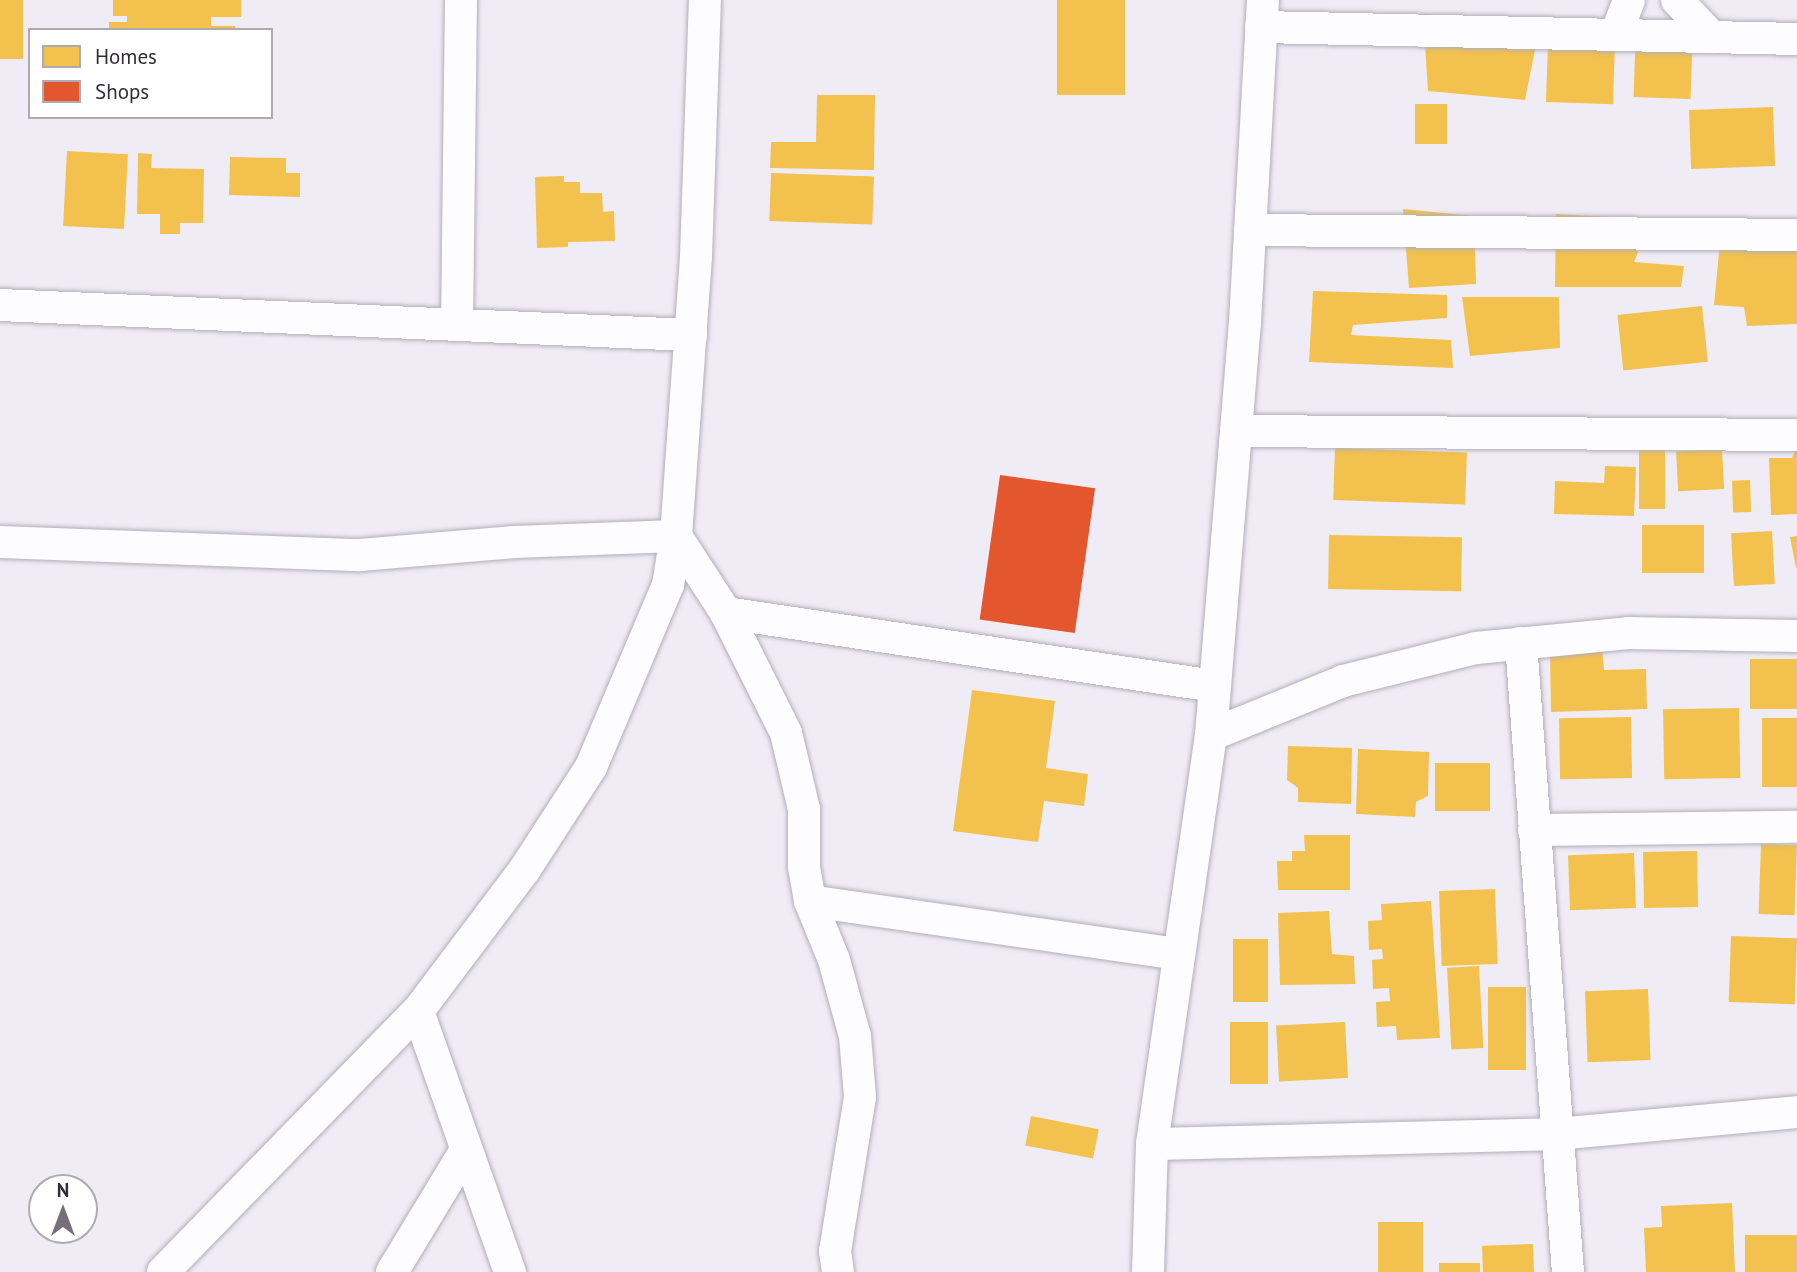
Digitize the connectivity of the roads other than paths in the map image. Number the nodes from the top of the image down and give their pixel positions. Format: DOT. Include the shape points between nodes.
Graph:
graph roads {
  1 [pos="461,0"];
  2 [pos="705,0"];
  3 [pos="1629,0"];
  4 [pos="1677,0"];
  5 [pos="1262,13"];
  6 [pos="1616,34"];
  7 [pos="1712,37"];
  8 [pos="1797,39"];
  9 [pos="1250,230"];
  10 [pos="1797,235"];
  11 [pos="0,305"];
  12 [pos="457,325"];
  13 [pos="691,335"];
  14 [pos="1236,431"];
  15 [pos="1797,435"];
  16 [pos="677,536"];
  17 [pos="0,542"];
  18 [pos="726,613"];
  19 [pos="1797,636"];
  20 [pos="1521,643"];
  21 [pos="1215,686"];
  22 [pos="1211,735"];
  23 [pos="1797,827"];
  24 [pos="1534,830"];
  25 [pos="810,901"];
  26 [pos="1179,954"];
  27 [pos="418,1011"];
  28 [pos="1797,1112"];
  29 [pos="1556,1133"];
  30 [pos="1152,1144"];
  31 [pos="466,1150"];
  32 [pos="163,1272"];
  33 [pos="392,1272"];
  34 [pos="510,1272"];
  35 [pos="838,1272"];
  36 [pos="1148,1272"];
  37 [pos="1568,1272"];
  1 -- 12 [label="street"];
  2 -- 13 [label="street"];
  3 -- 6 [label="street"];
  4 -- 7 [label="street"];
  5 -- 6 [label="street"];
  5 -- 9 [label="street"];
  6 -- 7 [label="street"];
  7 -- 8 [label="street"];
  9 -- 10 [label="street"];
  9 -- 14 [label="street"];
  11 -- 12 [label="street"];
  12 -- 13 [label="street"];
  13 -- 16 [label="street"];
  14 -- 15 [label="street"];
  14 -- 21 [label="street"];
  16 -- 17 [label="street" via="514,542 360,555"];
  16 -- 18 [label="street"];
  16 -- 27 [label="street" via="667,585 591,767 525,869"];
  18 -- 21 [label="street"];
  18 -- 25 [label="street" via="786,733 804,809 804,867"];
  19 -- 20 [label="street" via="1628,633"];
  20 -- 22 [label="street" via="1476,648 1343,681"];
  20 -- 24 [label="street"];
  21 -- 22 [label="street"];
  22 -- 26 [label="street"];
  23 -- 24 [label="street"];
  24 -- 29 [label="street"];
  25 -- 26 [label="street"];
  25 -- 35 [label="street" via="834,960 855,1036 860,1097 835,1251"];
  26 -- 30 [label="street"];
  27 -- 31 [label="street"];
  27 -- 32 [label="street"];
  28 -- 29 [label="street"];
  29 -- 30 [label="street"];
  29 -- 37 [label="street"];
  30 -- 36 [label="street"];
  31 -- 33 [label="street"];
  31 -- 34 [label="street"];
}
